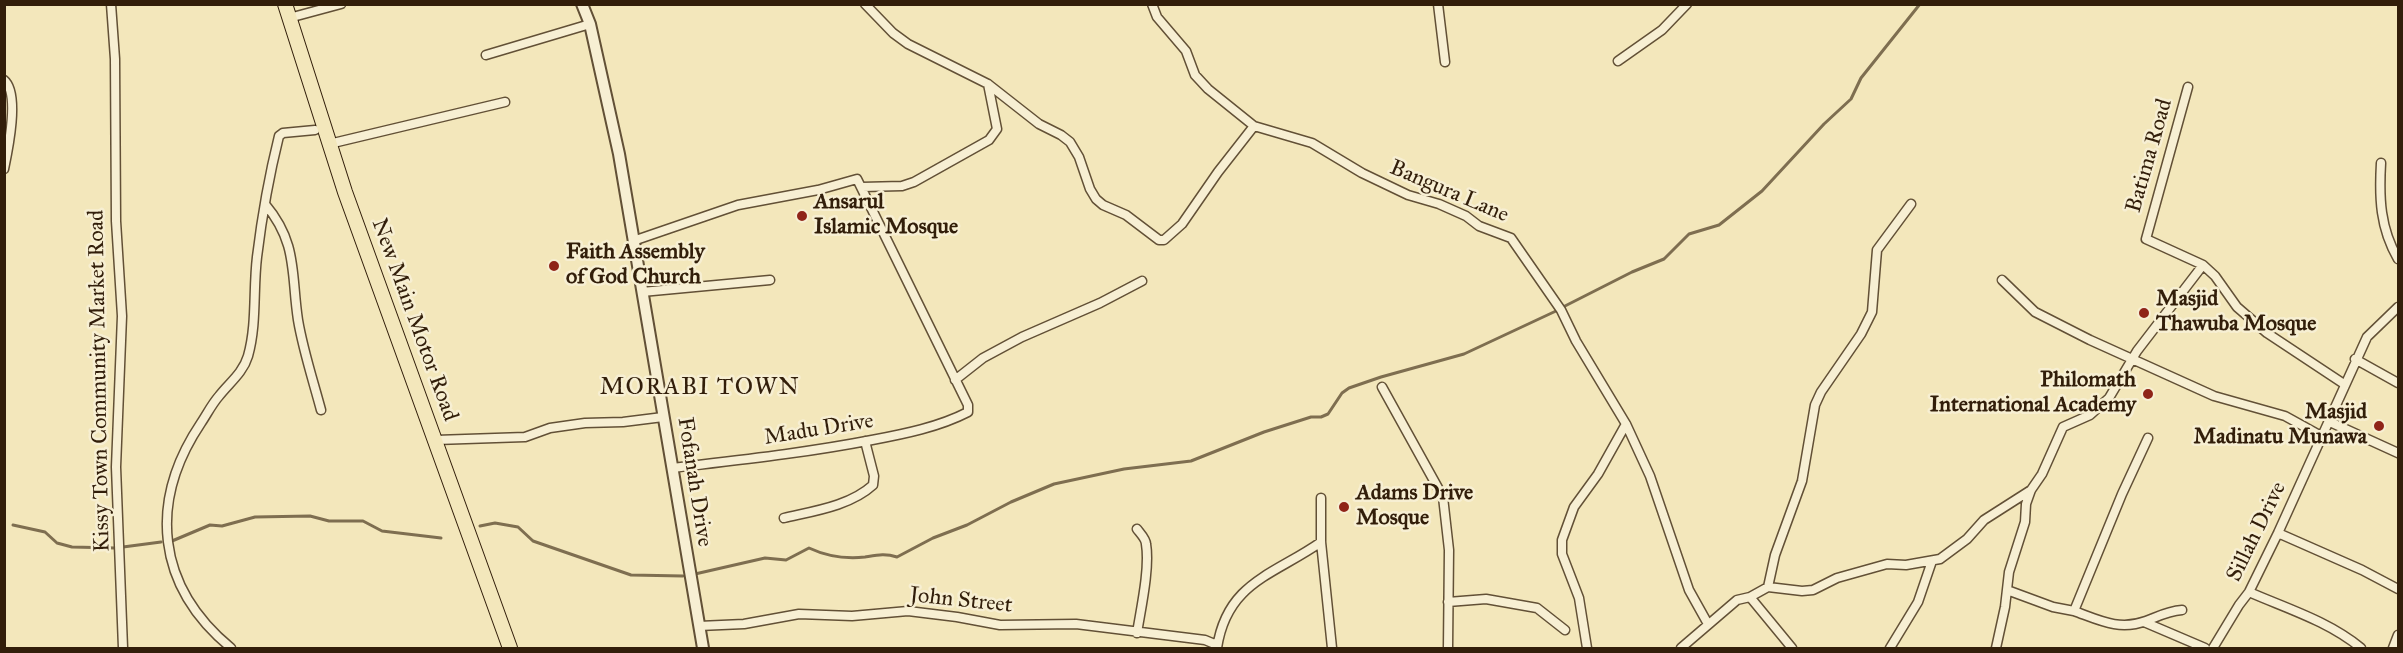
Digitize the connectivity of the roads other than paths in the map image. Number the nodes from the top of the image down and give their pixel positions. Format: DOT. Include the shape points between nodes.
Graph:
graph roads {
  1 [pos="111,4"];
  2 [pos="277,4"];
  3 [pos="341,4"];
  4 [pos="582,4"];
  5 [pos="865,4"];
  6 [pos="1152,4"];
  7 [pos="1438,4"];
  8 [pos="1687,4"];
  9 [pos="287,11"];
  10 [pos="590,24"];
  11 [pos="486,55"];
  12 [pos="1617,61"];
  13 [pos="1445,62"];
  14 [pos="4,80"];
  15 [pos="988,84"];
  16 [pos="2188,87"];
  17 [pos="505,102"];
  18 [pos="1254,126"];
  19 [pos="315,130"];
  20 [pos="329,144"];
  21 [pos="2381,163"];
  22 [pos="4,169"];
  23 [pos="862,187"];
  24 [pos="265,204"];
  25 [pos="1911,204"];
  26 [pos="633,241"];
  27 [pos="2398,259"];
  28 [pos="2203,265"];
  29 [pos="770,280"];
  30 [pos="2002,280"];
  31 [pos="1142,281"];
  32 [pos="642,292"];
  33 [pos="2398,307"];
  34 [pos="2134,358"];
  35 [pos="2355,359"];
  36 [pos="955,380"];
  37 [pos="2398,383"];
  38 [pos="2344,384"];
  39 [pos="1382,387"];
  40 [pos="321,410"];
  41 [pos="663,417"];
  42 [pos="2330,422"];
  43 [pos="1626,424"];
  44 [pos="2323,437"];
  45 [pos="2148,438"];
  46 [pos="436,440"];
  47 [pos="865,441"];
  48 [pos="2398,453"];
  49 [pos="672,468"];
  50 [pos="2031,490"];
  51 [pos="1321,498"];
  52 [pos="784,518"];
  53 [pos="1137,529"];
  54 [pos="2278,533"];
  55 [pos="1321,542"];
  56 [pos="1932,561"];
  57 [pos="1768,587"];
  58 [pos="2398,589"];
  59 [pos="2007,590"];
  60 [pos="2249,592"];
  61 [pos="1750,597"];
  62 [pos="1448,602"];
  63 [pos="2182,610"];
  64 [pos="2074,611"];
  65 [pos="2144,622"];
  66 [pos="1708,624"];
  67 [pos="699,626"];
  68 [pos="1565,630"];
  69 [pos="1137,633"];
  70 [pos="2398,635"];
  71 [pos="1217,647"];
  72 [pos="123,648"];
  73 [pos="231,648"];
  74 [pos="500,648"];
  75 [pos="510,648"];
  76 [pos="703,648"];
  77 [pos="1332,648"];
  78 [pos="1448,648"];
  79 [pos="1587,648"];
  80 [pos="1681,648"];
  81 [pos="1792,648"];
  82 [pos="1890,648"];
  83 [pos="1996,648"];
  84 [pos="2205,648"];
  85 [pos="2213,648"];
  86 [pos="2361,648"];
  87 [pos="2393,648"];
  1 -- 72 [label="street, Kissy Town Community Market Road" via="122,316 116,467"];
  2 -- 19 [label="highway, New Main Motor Road"];
  3 -- 9 [label="street"];
  4 -- 10 [label="street, Fofanah Drive"];
  5 -- 15 [label="street" via="908,44"];
  6 -- 18 [label="street, Bangura Lane" via="1157,17 1186,51 1195,75"];
  7 -- 13 [label="street"];
  8 -- 12 [label="street" via="1662,30"];
  9 -- 20 [label="highway, New Main Motor Road"];
  10 -- 11 [label="street"];
  10 -- 26 [label="street, Fofanah Drive" via="613,123"];
  14 -- 22 [label="street" via="9,84 12,101"];
  15 -- 18 [label="street" via="1039,124 1070,142 1096,199 1159,240 1182,224"];
  15 -- 23 [label="street" via="997,129 989,140 914,182"];
  16 -- 28 [label="street, Batima Road" via="2146,239"];
  17 -- 20 [label="street"];
  18 -- 43 [label="street, Bangura Lane" via="1312,143 1408,195 1439,204 1511,238 1561,310"];
  19 -- 24 [label="street" via="280,134"];
  19 -- 74 [label="highway, New Main Motor Road"];
  20 -- 46 [label="highway, New Main Motor Road"];
  21 -- 27 [label="street" via="2381,214"];
  23 -- 26 [label="street" via="857,179 738,205"];
  23 -- 36 [label="street"];
  24 -- 40 [label="street" via="278,219 288,243 298,322"];
  24 -- 73 [label="street" via="247,359 189,440 168,500 166,532 171,563 184,595 210,632"];
  25 -- 57 [label="street" via="1877,250 1872,312 1862,334 1815,405 1802,481 1775,555"];
  26 -- 32 [label="street, Fofanah Drive"];
  28 -- 34 [label="street"];
  28 -- 38 [label="street, Batima Road" via="2237,307 2267,333"];
  29 -- 32 [label="street"];
  30 -- 34 [label="street" via="2035,312"];
  31 -- 36 [label="street" via="993,353"];
  32 -- 41 [label="street, Fofanah Drive"];
  33 -- 35 [label="street, Sillah Drive" via="2367,337"];
  34 -- 44 [label="street" via="2214,396 2285,416"];
  34 -- 50 [label="street" via="2100,408 2063,427"];
  35 -- 37 [label="street"];
  35 -- 38 [label="street, Sillah Drive"];
  36 -- 47 [label="street, Madu Drive" via="968,412 906,433"];
  38 -- 42 [label="street, Sillah Drive"];
  39 -- 62 [label="street" via="1443,497 1449,550"];
  41 -- 46 [label="street" via="585,423 525,437"];
  41 -- 49 [label="street, Fofanah Drive"];
  42 -- 44 [label="street, Sillah Drive"];
  42 -- 48 [label="street"];
  43 -- 66 [label="street, Bangura Lane" via="1650,476 1689,590"];
  43 -- 79 [label="street" via="1575,507 1562,540 1562,554 1579,598"];
  44 -- 54 [label="street, Sillah Drive"];
  45 -- 64 [label="street"];
  46 -- 75 [label="highway, New Main Motor Road"];
  47 -- 49 [label="street, Madu Drive" via="811,452"];
  47 -- 52 [label="street" via="873,485 864,493 830,507"];
  49 -- 67 [label="street, Fofanah Drive"];
  50 -- 56 [label="street" via="1984,520 1940,559"];
  50 -- 59 [label="street"];
  51 -- 55 [label="street"];
  53 -- 69 [label="street" via="1146,542 1146,555"];
  54 -- 58 [label="street"];
  54 -- 60 [label="street, Sillah Drive"];
  55 -- 71 [label="street" via="1252,584 1234,602"];
  55 -- 77 [label="street"];
  56 -- 57 [label="street" via="1887,564 1837,578 1813,590"];
  56 -- 82 [label="street" via="1918,602"];
  57 -- 61 [label="street"];
  59 -- 64 [label="street"];
  59 -- 83 [label="street"];
  60 -- 85 [label="street, Sillah Drive"];
  60 -- 86 [label="street" via="2308,616 2344,634"];
  61 -- 66 [label="street" via="1737,600"];
  61 -- 81 [label="street"];
  62 -- 68 [label="street" via="1472,598 1537,608"];
  62 -- 78 [label="street"];
  63 -- 65 [label="street"];
  64 -- 65 [label="street" via="2109,624"];
  65 -- 84 [label="street"];
  66 -- 80 [label="street"];
  67 -- 69 [label="street, John Street" via="744,624 799,614 852,616 908,611 1000,625 1076,624"];
  67 -- 76 [label="street, Fofanah Drive"];
  69 -- 71 [label="street, John Street" via="1205,640"];
  70 -- 87 [label="street"];
}
